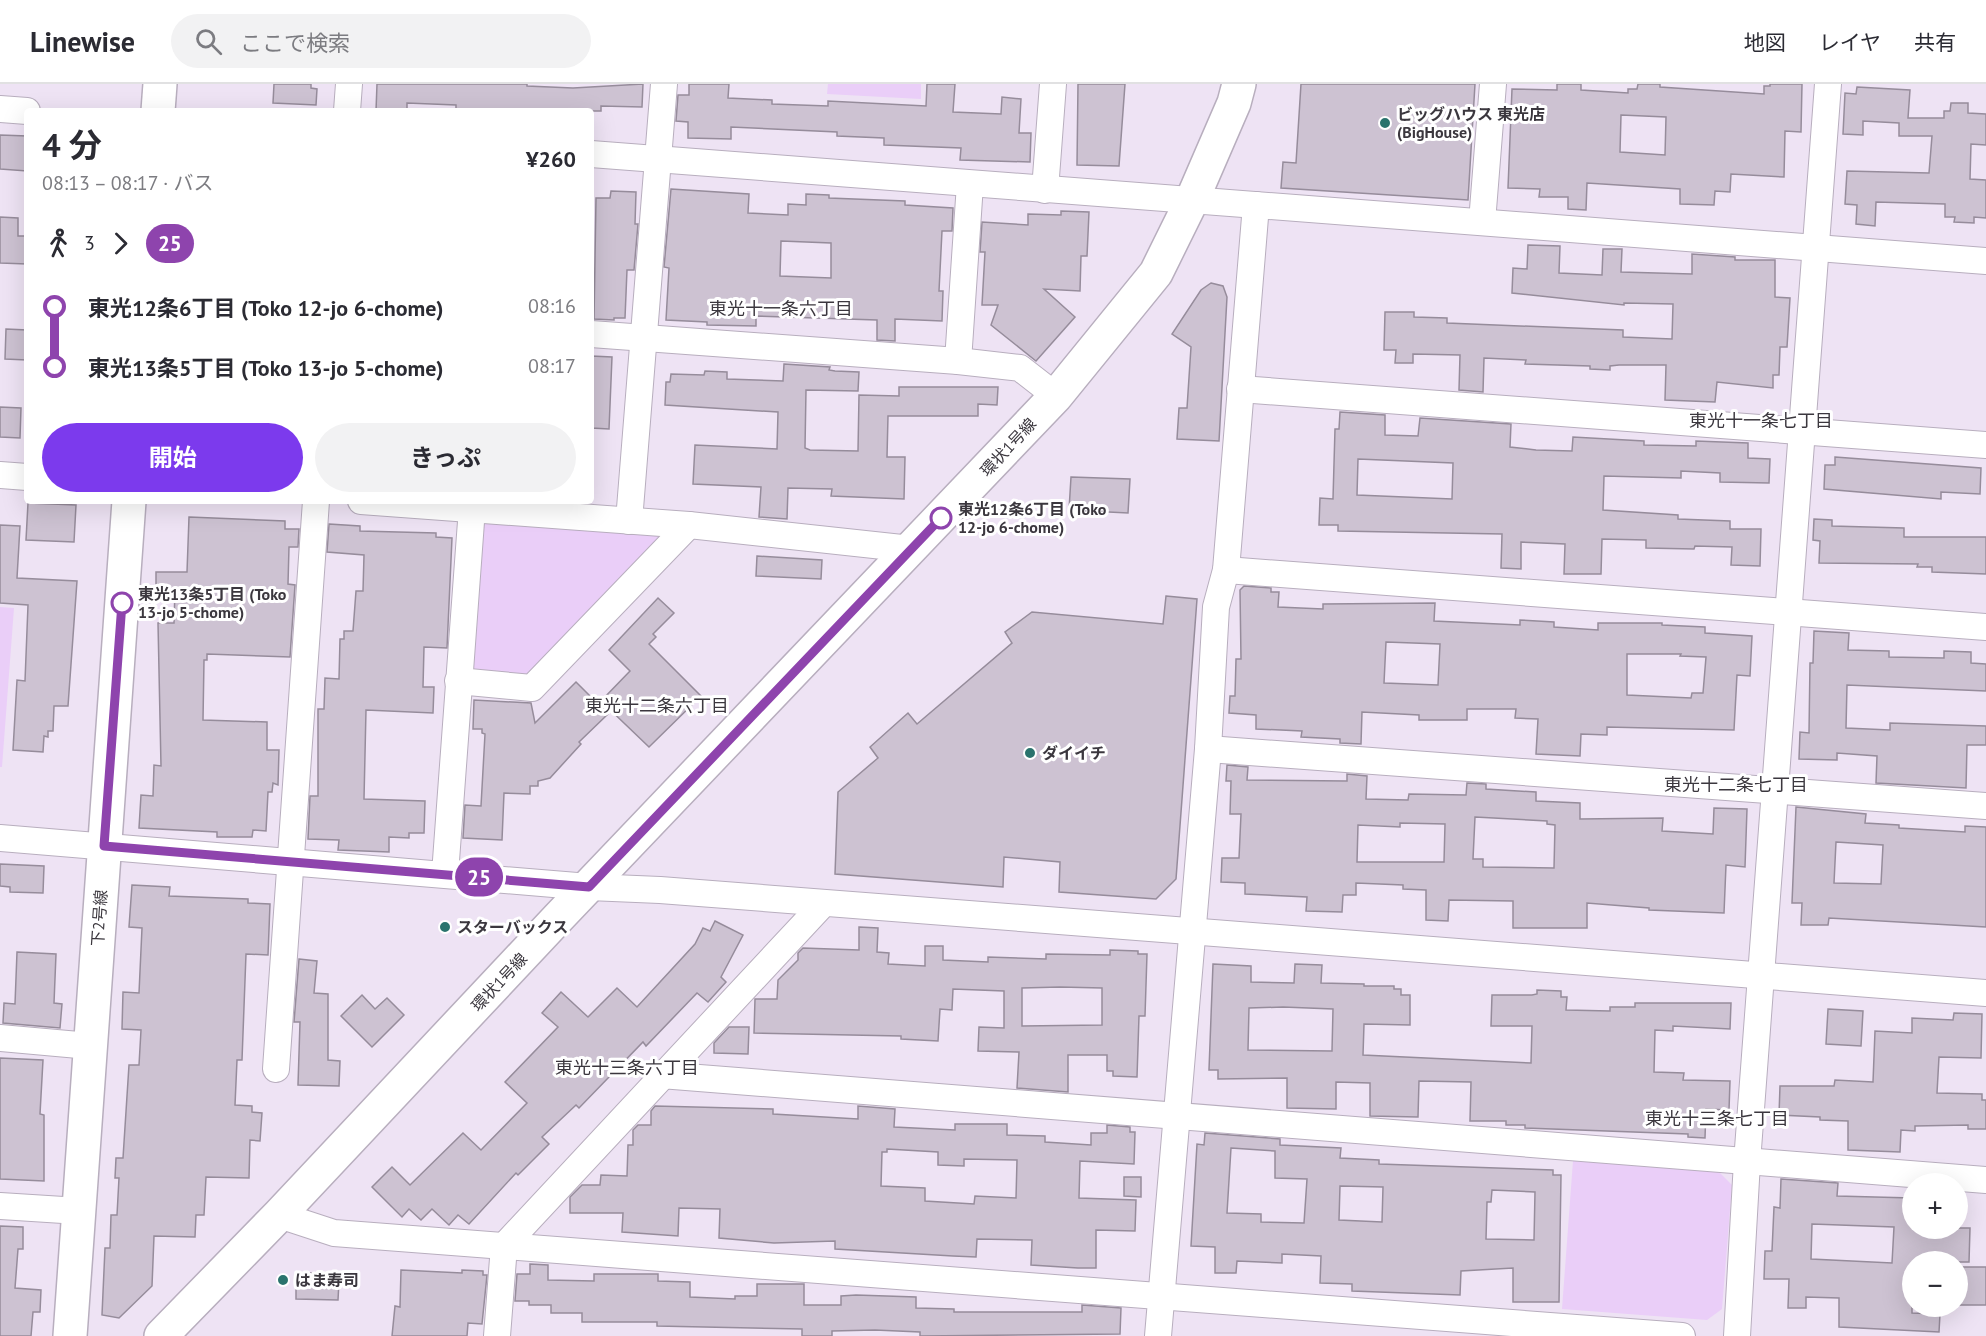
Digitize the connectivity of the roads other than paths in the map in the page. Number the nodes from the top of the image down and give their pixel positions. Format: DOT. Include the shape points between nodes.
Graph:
graph roads {
  1 [pos="160,84"];
  2 [pos="349,84"];
  3 [pos="664,84"];
  4 [pos="1053,84"];
  5 [pos="1239,84"];
  6 [pos="1493,84"];
  7 [pos="1828,84"];
  8 [pos="158,108"];
  9 [pos="347,108"];
  10 [pos="0,109"];
  11 [pos="24,111"];
  12 [pos="594,154"];
  13 [pos="658,159"];
  14 [pos="970,184"];
  15 [pos="1045,189"];
  16 [pos="1192,200"];
  17 [pos="1256,206"];
  18 [pos="1482,222"];
  19 [pos="1816,248"];
  20 [pos="1986,261"];
  21 [pos="594,334"];
  22 [pos="644,338"];
  23 [pos="958,361"];
  24 [pos="1240,389"];
  25 [pos="1056,396"];
  26 [pos="1803,430"];
  27 [pos="1986,445"];
  28 [pos="0,474"];
  29 [pos="24,477"];
  30 [pos="129,504"];
  31 [pos="316,504"];
  32 [pos="409,504"];
  33 [pos="472,508"];
  34 [pos="629,521"];
  35 [pos="689,525"];
  36 [pos="911,549"];
  37 [pos="1226,570"];
  38 [pos="1791,611"];
  39 [pos="1986,627"];
  40 [pos="458,681"];
  41 [pos="1208,749"];
  42 [pos="1776,789"];
  43 [pos="1986,806"];
  44 [pos="0,838"];
  45 [pos="104,846"];
  46 [pos="291,862"];
  47 [pos="445,874"];
  48 [pos="589,887"];
  49 [pos="823,904"];
  50 [pos="1192,932"];
  51 [pos="1763,976"];
  52 [pos="1986,993"];
  53 [pos="0,1038"];
  54 [pos="90,1046"];
  55 [pos="276,1069"];
  56 [pos="662,1075"];
  57 [pos="1175,1117"];
  58 [pos="1748,1162"];
  59 [pos="1986,1180"];
  60 [pos="0,1206"];
  61 [pos="79,1211"];
  62 [pos="279,1215"];
  63 [pos="504,1246"];
  64 [pos="1161,1296"];
  65 [pos="70,1336"];
  66 [pos="161,1336"];
  67 [pos="497,1336"];
  68 [pos="1158,1336"];
  69 [pos="1682,1336"];
  70 [pos="1737,1336"];
  1 -- 8 [label="main road"];
  2 -- 9 [label="street"];
  3 -- 13 [label="street"];
  4 -- 15 [label="street"];
  5 -- 16 [label="main road, 環状1号線"];
  6 -- 18 [label="street"];
  7 -- 19 [label="street"];
  10 -- 11 [label="street"];
  12 -- 13 [label="street"];
  13 -- 14 [label="street"];
  13 -- 22 [label="street"];
  14 -- 15 [label="street"];
  14 -- 23 [label="street"];
  15 -- 16 [label="street"];
  16 -- 17 [label="street"];
  16 -- 25 [label="main road, 環状1号線" via="1156,273"];
  17 -- 18 [label="street"];
  17 -- 24 [label="street"];
  18 -- 19 [label="street"];
  19 -- 20 [label="street"];
  19 -- 26 [label="street"];
  21 -- 22 [label="street"];
  22 -- 23 [label="street"];
  22 -- 34 [label="street"];
  23 -- 25 [label="street" via="1020,368"];
  24 -- 26 [label="street"];
  24 -- 37 [label="street"];
  25 -- 36 [label="main road, 環状1号線"];
  26 -- 27 [label="street"];
  26 -- 38 [label="street"];
  28 -- 29 [label="street"];
  30 -- 45 [label="main road, 下2号線"];
  31 -- 46 [label="street"];
  32 -- 33 [label="street"];
  33 -- 34 [label="street"];
  33 -- 40 [label="street"];
  34 -- 35 [label="street"];
  35 -- 36 [label="street"];
  35 -- 40 [label="street" via="532,688"];
  36 -- 48 [label="main road, 環状1号線"];
  37 -- 38 [label="street"];
  37 -- 41 [label="street" via="1216,607"];
  38 -- 39 [label="street"];
  38 -- 42 [label="street"];
  40 -- 47 [label="street"];
  41 -- 42 [label="street"];
  41 -- 50 [label="street"];
  42 -- 43 [label="street"];
  42 -- 51 [label="street"];
  44 -- 45 [label="street"];
  45 -- 46 [label="street"];
  45 -- 54 [label="main road, 下2号線"];
  46 -- 47 [label="street"];
  46 -- 55 [label="street"];
  47 -- 48 [label="street"];
  48 -- 49 [label="street"];
  48 -- 62 [label="main road, 環状1号線"];
  49 -- 50 [label="street"];
  49 -- 56 [label="street"];
  50 -- 51 [label="street"];
  50 -- 57 [label="street"];
  51 -- 52 [label="street"];
  51 -- 58 [label="street"];
  53 -- 54 [label="street"];
  54 -- 61 [label="main road, 下2号線"];
  56 -- 57 [label="street"];
  56 -- 63 [label="street"];
  57 -- 58 [label="street"];
  57 -- 64 [label="street"];
  58 -- 59 [label="street"];
  58 -- 70 [label="street"];
  60 -- 61 [label="street"];
  61 -- 65 [label="main road, 下2号線"];
  62 -- 63 [label="street" via="334,1233"];
  62 -- 66 [label="main road, 環状1号線"];
  63 -- 64 [label="street"];
  63 -- 67 [label="street"];
  64 -- 68 [label="street"];
  64 -- 69 [label="street"];
}
